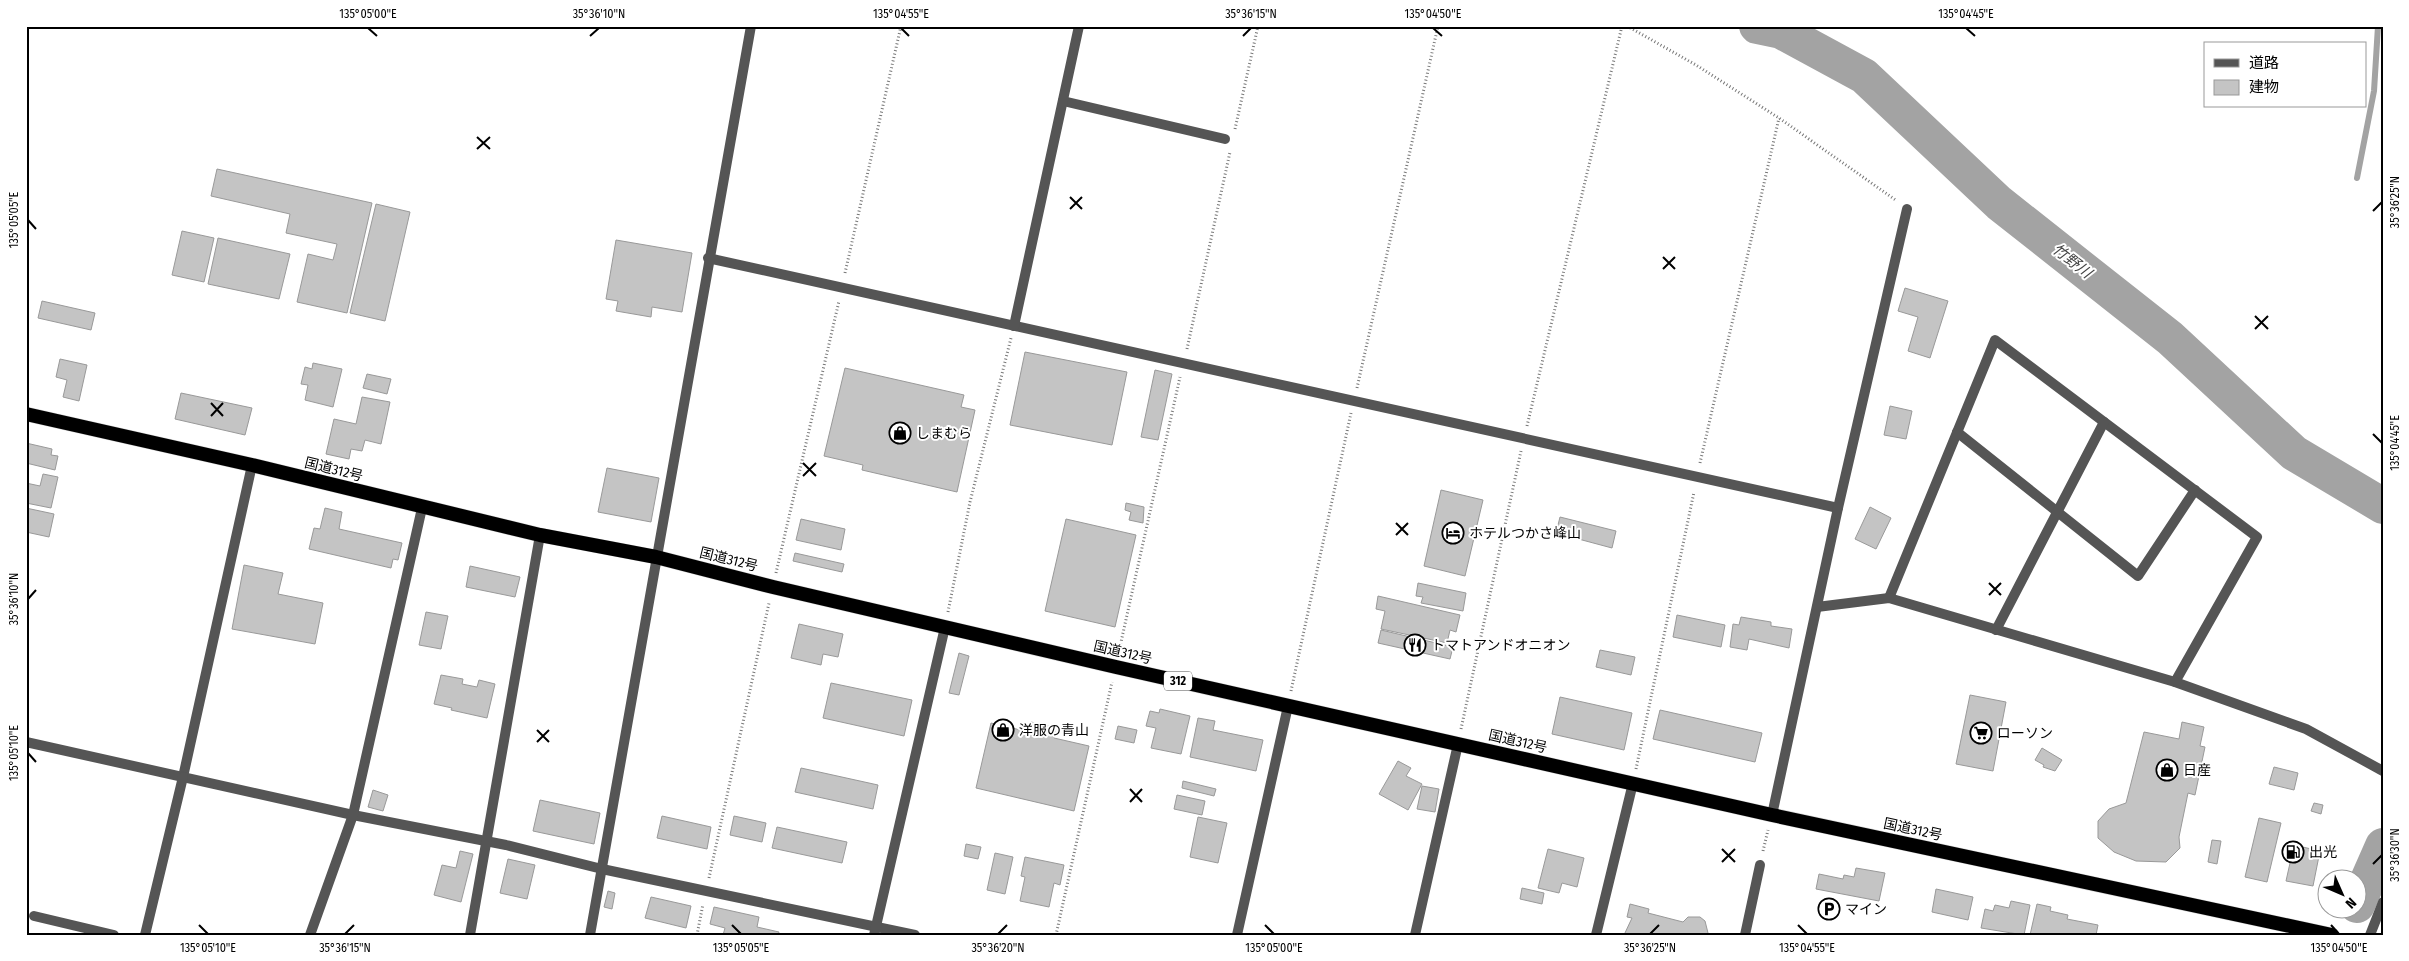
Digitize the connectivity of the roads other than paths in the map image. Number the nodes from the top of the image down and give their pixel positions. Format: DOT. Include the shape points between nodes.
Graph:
graph roads {
  1 [pos="750,26"];
  2 [pos="1079,26"];
  3 [pos="1063,101"];
  4 [pos="1225,138"];
  5 [pos="1907,209"];
  6 [pos="708,258"];
  7 [pos="1014,326"];
  8 [pos="26,414"];
  9 [pos="2104,422"];
  10 [pos="1957,432"];
  11 [pos="252,466"];
  12 [pos="2195,490"];
  13 [pos="422,508"];
  14 [pos="1838,508"];
  15 [pos="2057,511"];
  16 [pos="540,535"];
  17 [pos="656,557"];
  18 [pos="1889,598"];
  19 [pos="1817,607"];
  20 [pos="945,628"];
  21 [pos="1996,630"];
  22 [pos="2175,682"];
  23 [pos="1288,706"];
  24 [pos="26,742"];
  25 [pos="1458,744"];
  26 [pos="2383,771"];
  27 [pos="183,777"];
  28 [pos="1633,783"];
  29 [pos="353,815"];
  30 [pos="1772,815"];
  31 [pos="487,841"];
  32 [pos="1760,865"];
  33 [pos="602,869"];
  34 [pos="2383,902"];
  35 [pos="34,916"];
  36 [pos="876,930"];
  37 [pos="114,935"];
  38 [pos="145,935"];
  39 [pos="310,935"];
  40 [pos="470,935"];
  41 [pos="590,935"];
  42 [pos="915,935"];
  43 [pos="1237,935"];
  44 [pos="1415,935"];
  45 [pos="1596,935"];
  46 [pos="1745,935"];
  47 [pos="2332,935"];
  48 [pos="2370,935"];
  1 -- 6 [label="street"];
  2 -- 3 [label="street"];
  3 -- 4 [label="street"];
  3 -- 7 [label="street"];
  5 -- 14 [label="street"];
  6 -- 7 [label="street"];
  6 -- 17 [label="street"];
  7 -- 14 [label="street"];
  8 -- 11 [label="highway, 国道312号 / 312"];
  9 -- 10 [label="street" via="1995,340"];
  9 -- 12 [label="street"];
  9 -- 15 [label="street"];
  10 -- 15 [label="street"];
  10 -- 18 [label="street"];
  11 -- 13 [label="highway, 国道312号 / 312"];
  11 -- 27 [label="street"];
  12 -- 15 [label="street" via="2138,576"];
  12 -- 22 [label="street" via="2257,537"];
  13 -- 16 [label="highway, 国道312号 / 312"];
  13 -- 29 [label="street"];
  14 -- 19 [label="street"];
  15 -- 21 [label="street"];
  16 -- 17 [label="highway, 国道312号 / 312"];
  16 -- 31 [label="street"];
  17 -- 20 [label="highway, 国道312号 / 312"];
  17 -- 33 [label="street"];
  18 -- 19 [label="street"];
  18 -- 21 [label="street"];
  19 -- 30 [label="street"];
  20 -- 23 [label="highway, 国道312号 / 312"];
  20 -- 36 [label="street"];
  21 -- 22 [label="street"];
  22 -- 26 [label="street" via="2306,729"];
  23 -- 25 [label="highway, 国道312号 / 312"];
  23 -- 43 [label="street"];
  24 -- 27 [label="street"];
  25 -- 28 [label="highway, 国道312号 / 312"];
  25 -- 44 [label="street"];
  27 -- 29 [label="street"];
  27 -- 38 [label="street"];
  28 -- 30 [label="highway, 国道312号 / 312"];
  28 -- 45 [label="street"];
  29 -- 31 [label="street"];
  29 -- 39 [label="street"];
  30 -- 47 [label="highway, 国道312号 / 312"];
  31 -- 33 [label="street"];
  31 -- 40 [label="street"];
  32 -- 46 [label="street"];
  33 -- 36 [label="street"];
  33 -- 41 [label="street"];
  34 -- 48 [label="street"];
  35 -- 37 [label="street"];
  36 -- 42 [label="street"];
}
